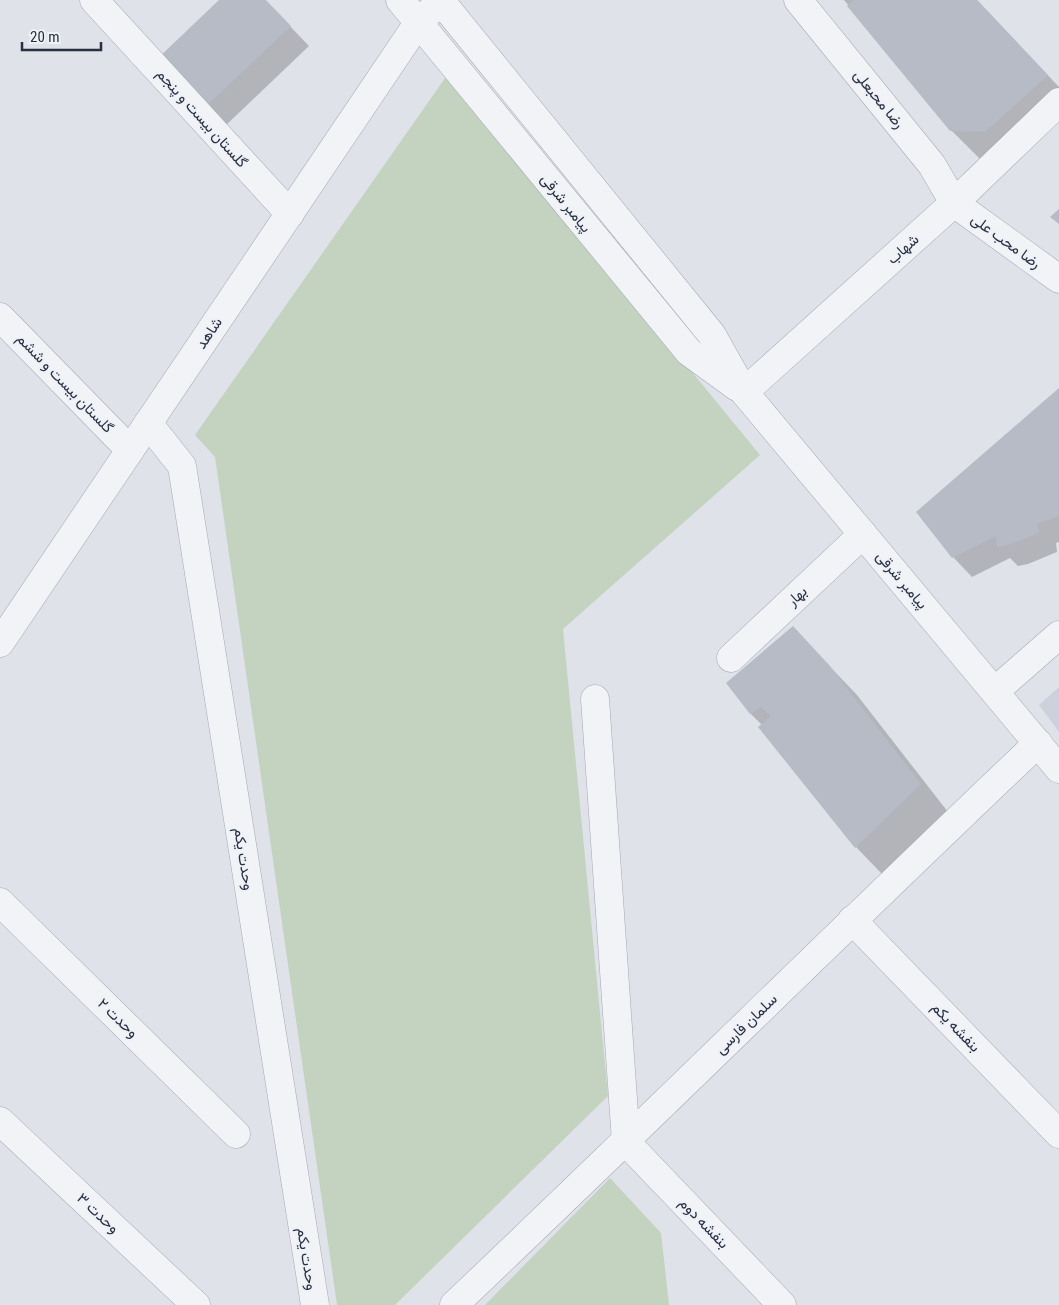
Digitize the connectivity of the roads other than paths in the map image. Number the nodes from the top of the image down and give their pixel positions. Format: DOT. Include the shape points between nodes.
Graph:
graph roads {
  1 [pos="94,0"];
  2 [pos="400,0"];
  3 [pos="798,0"];
  4 [pos="440,1"];
  5 [pos="418,23"];
  6 [pos="1059,102"];
  7 [pos="954,203"];
  8 [pos="290,214"];
  9 [pos="1059,279"];
  10 [pos="0,317"];
  11 [pos="744,392"];
  12 [pos="148,423"];
  13 [pos="130,450"];
  14 [pos="863,534"];
  15 [pos="1059,635"];
  16 [pos="0,643"];
  17 [pos="731,658"];
  18 [pos="995,691"];
  19 [pos="595,700"];
  20 [pos="1038,743"];
  21 [pos="1059,769"];
  22 [pos="0,902"];
  23 [pos="852,920"];
  24 [pos="0,1121"];
  25 [pos="236,1134"];
  26 [pos="1059,1134"];
  27 [pos="626,1142"];
  28 [pos="196,1305"];
  29 [pos="315,1305"];
  30 [pos="454,1305"];
  31 [pos="782,1305"];
  1 -- 8 [label="street, گلستان بیست و پنجم"];
  2 -- 5 [label="street, پیامبر شرقی"];
  3 -- 7 [label="street, رضا محبعلی" via="932,165"];
  4 -- 5 [label="street, شاهد"];
  4 -- 11 [label="street, پیامبر شرقی" via="712,335"];
  5 -- 8 [label="street, شاهد"];
  5 -- 11 [label="street, پیامبر شرقی" via="688,352"];
  6 -- 7 [label="street, شهاب"];
  7 -- 9 [label="street, رضا محب علی"];
  7 -- 11 [label="street, شهاب"];
  8 -- 12 [label="street, شاهد"];
  10 -- 13 [label="street, گلستان بیست و ششم"];
  11 -- 14 [label="street, پیامبر شرقی"];
  12 -- 13 [label="street, شاهد"];
  12 -- 29 [label="street, وحدت یکم" via="182,466"];
  13 -- 16 [label="street, شاهد"];
  14 -- 17 [label="street, بهار"];
  14 -- 18 [label="street, پیامبر شرقی"];
  15 -- 18 [label="street"];
  18 -- 20 [label="street, پیامبر شرقی"];
  19 -- 27 [label="street"];
  20 -- 21 [label="street, پیامبر شرقی"];
  20 -- 23 [label="street, سلمان فارسی"];
  22 -- 25 [label="street, وحدت ۲"];
  23 -- 26 [label="street, بنفشه یکم"];
  23 -- 27 [label="street, سلمان فارسی"];
  24 -- 28 [label="street, وحدت ۳"];
  27 -- 30 [label="street, سلمان فارسی"];
  27 -- 31 [label="street, بنفشه دوم"];
}
